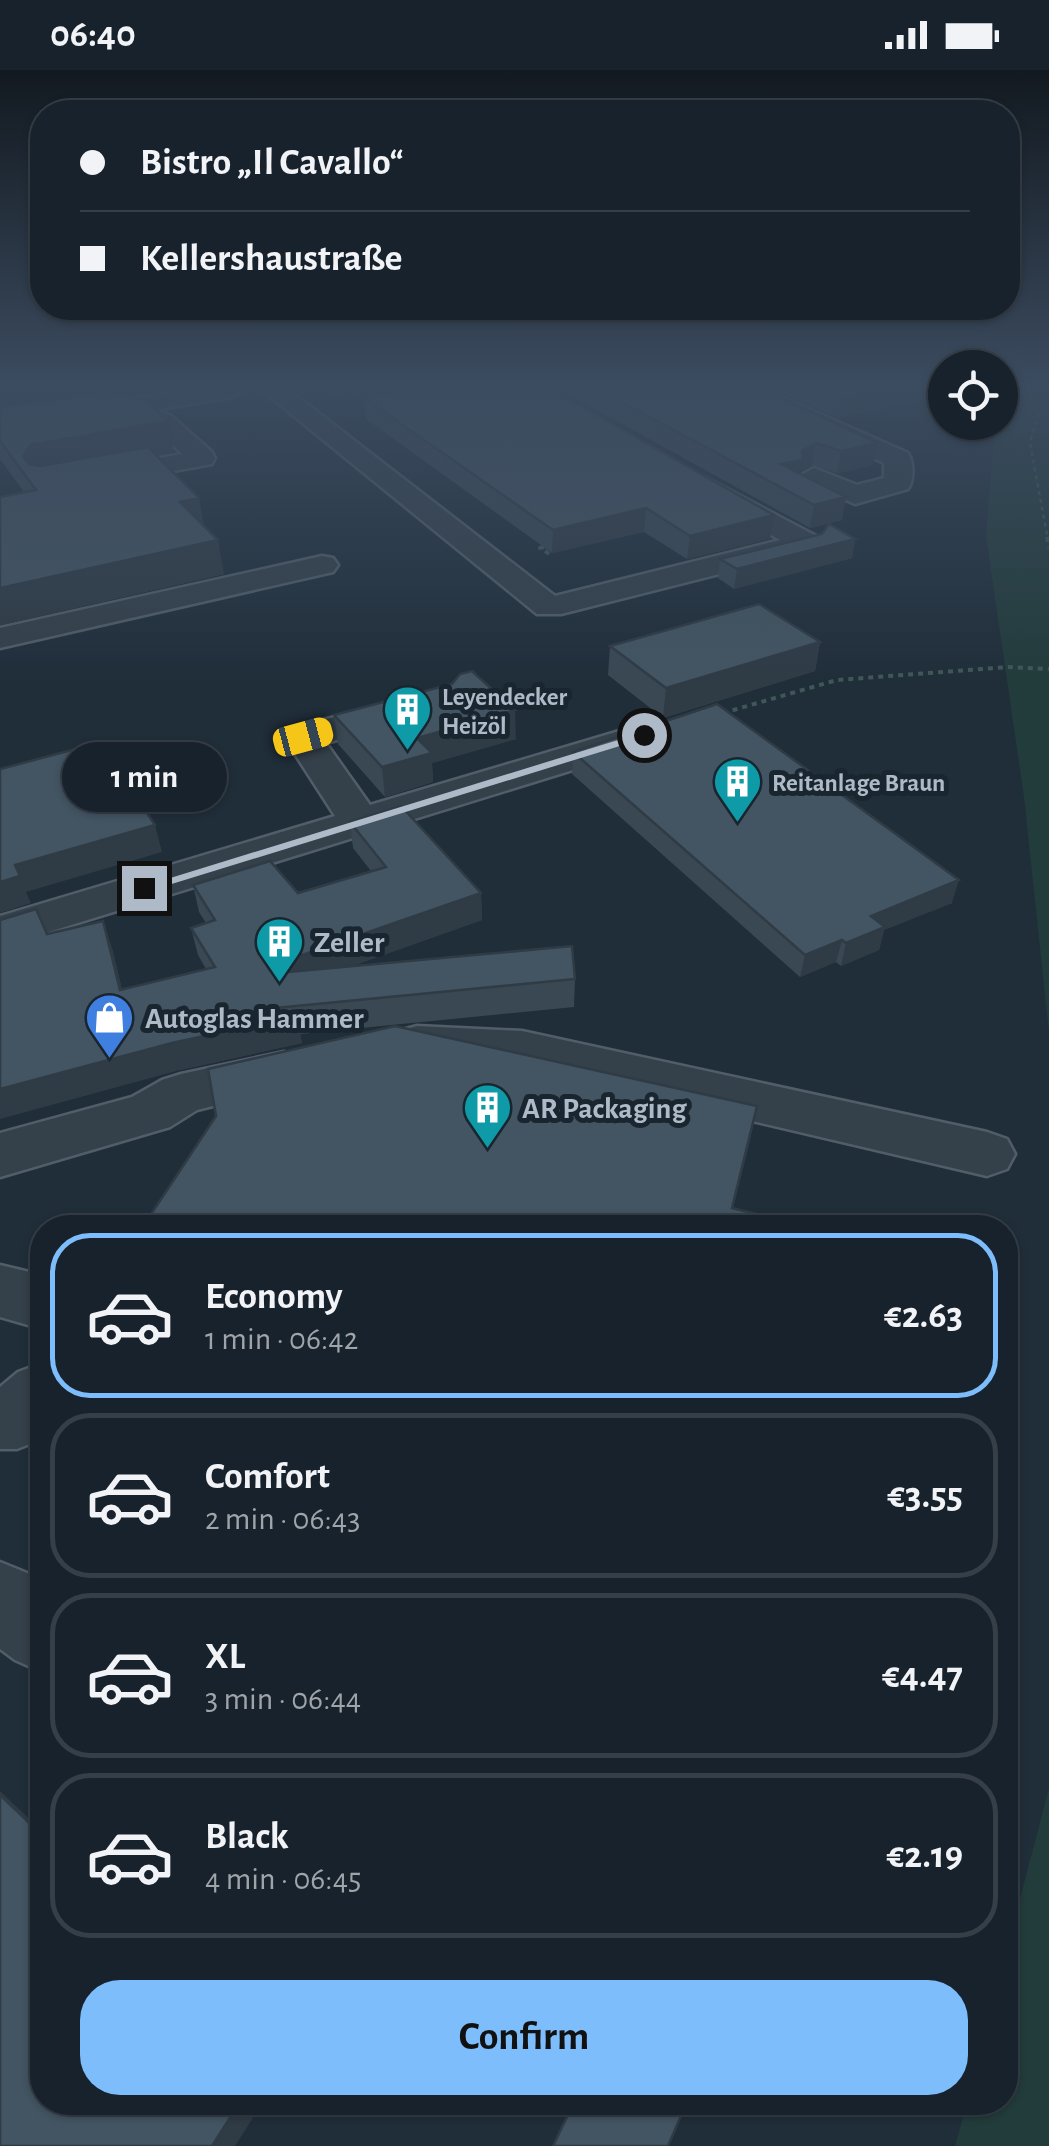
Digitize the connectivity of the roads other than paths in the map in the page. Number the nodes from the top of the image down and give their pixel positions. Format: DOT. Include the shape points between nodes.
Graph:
graph roads {
  1 [pos="395,487"];
  2 [pos="707,487"];
  3 [pos="836,487"];
  4 [pos="888,487"];
  5 [pos="322,565"];
  6 [pos="0,638"];
  7 [pos="438,701"];
  8 [pos="644,735"];
  9 [pos="362,823"];
  10 [pos="0,932"];
  11 [pos="987,1154"];
  12 [pos="0,1155"];
  13 [pos="0,1291"];
  14 [pos="30,1299"];
  15 [pos="30,1406"];
  16 [pos="0,1418"];
  17 [pos="0,1600"];
  18 [pos="30,1624"];
  1 -- 2 [label="street" via="549,607 807,543"];
  3 -- 4 [label="street" via="855,496"];
  5 -- 6 [label="street"];
  7 -- 9 [label="street" via="303,737"];
  8 -- 9 [label="street"];
  9 -- 10 [label="street"];
  11 -- 12 [label="street" via="522,1048 403,1043 181,1094 150,1113"];
  13 -- 14 [label="street"];
  15 -- 16 [label="street" via="17,1418"];
  17 -- 18 [label="street"];
}
